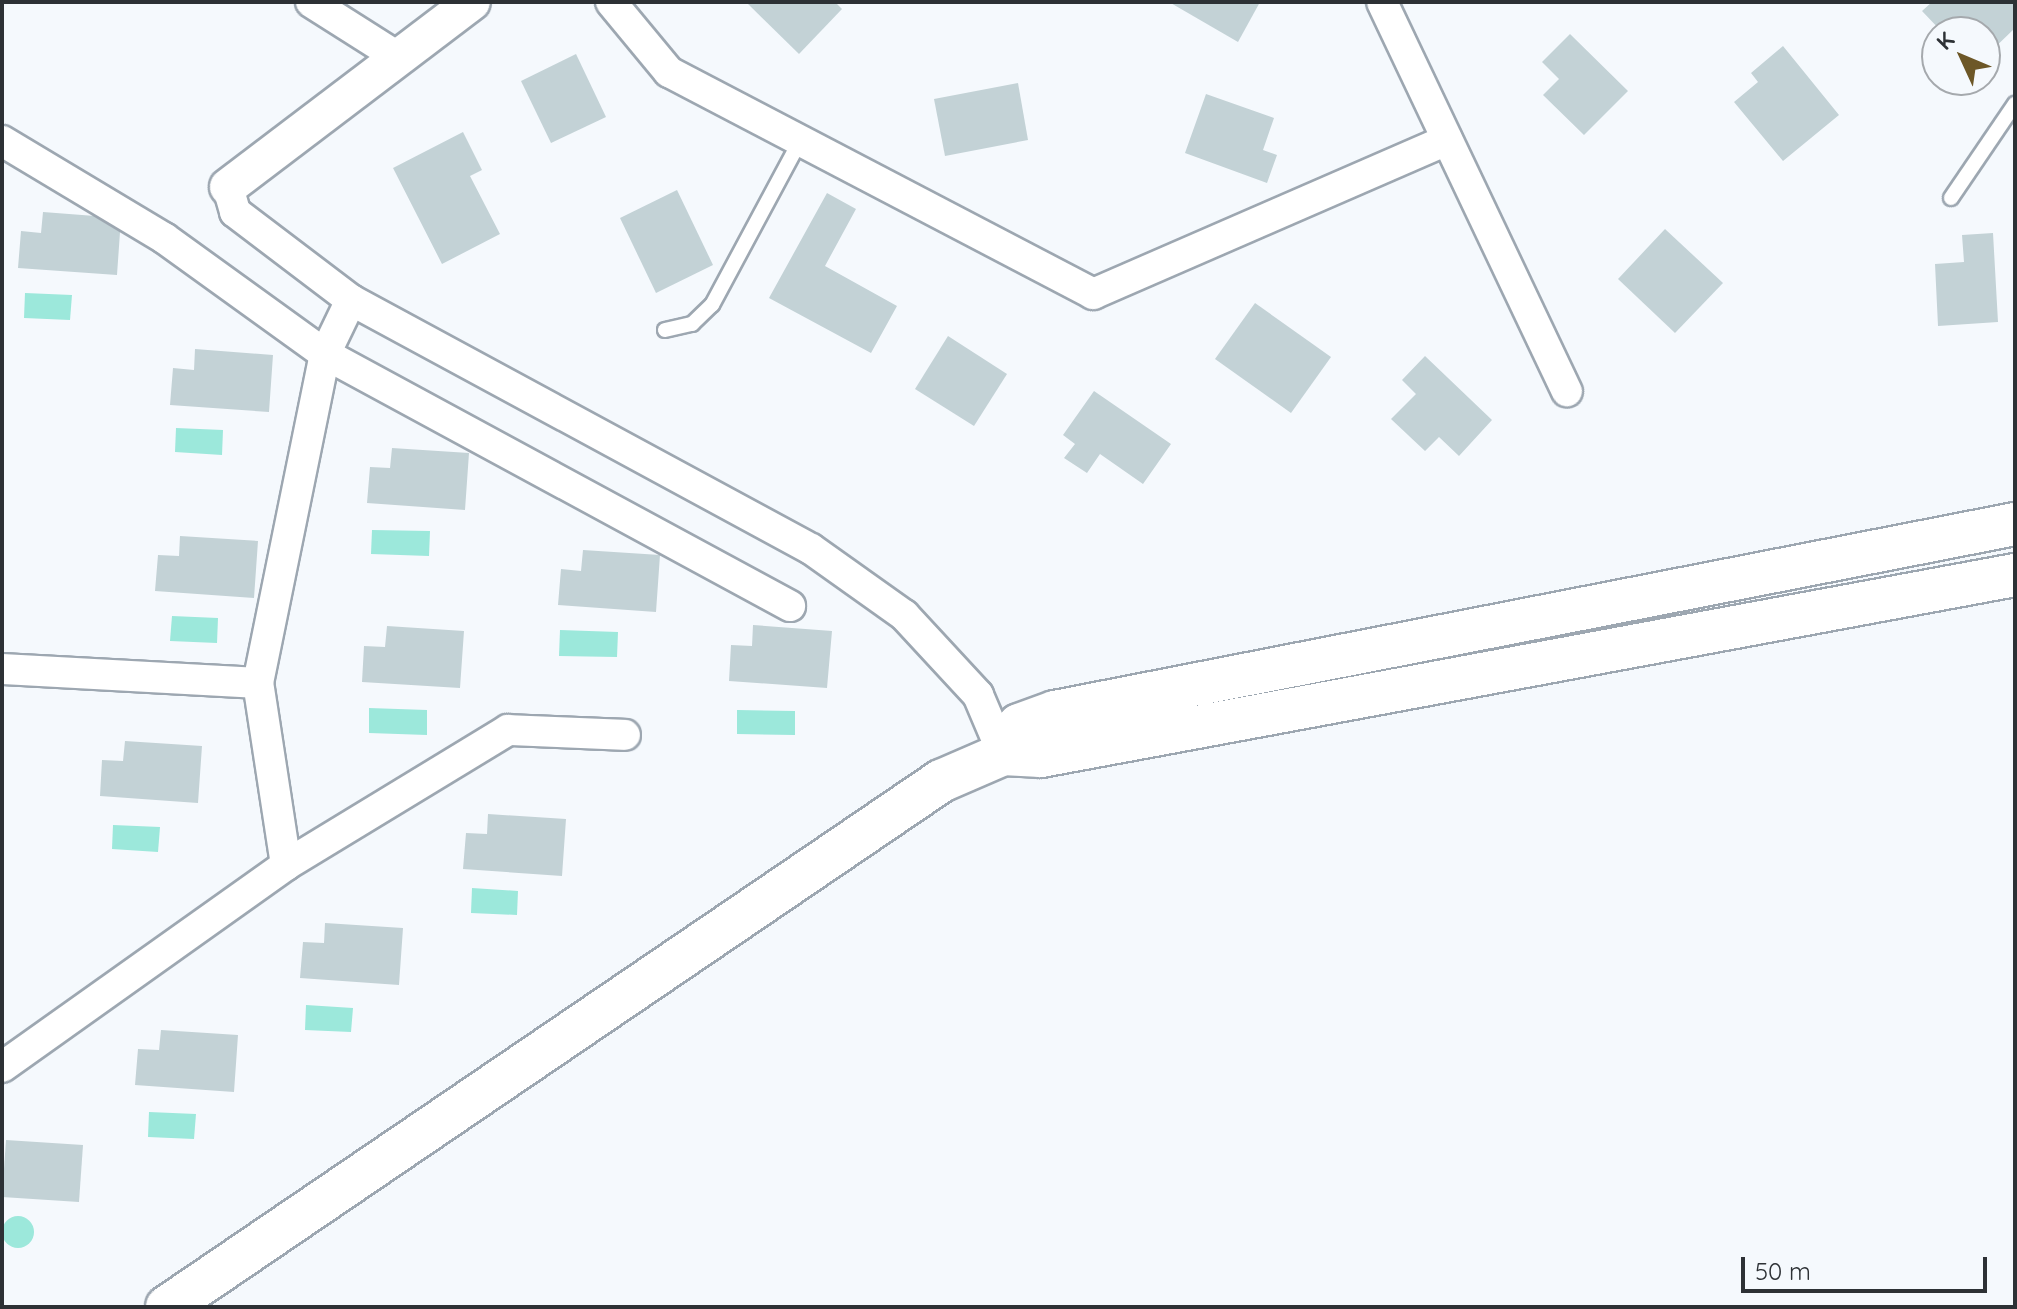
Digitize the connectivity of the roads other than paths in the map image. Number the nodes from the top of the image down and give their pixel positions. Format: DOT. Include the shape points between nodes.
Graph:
graph roads {
  1 [pos="311,2"];
  2 [pos="472,2"];
  3 [pos="611,2"];
  4 [pos="1382,2"];
  5 [pos="396,56"];
  6 [pos="2015,104"];
  7 [pos="1447,140"];
  8 [pos="2,141"];
  9 [pos="799,143"];
  10 [pos="228,187"];
  11 [pos="1951,198"];
  12 [pos="351,300"];
  13 [pos="665,330"];
  14 [pos="325,354"];
  15 [pos="1567,391"];
  16 [pos="2015,524"];
  17 [pos="2015,575"];
  18 [pos="790,606"];
  19 [pos="2,669"];
  20 [pos="258,683"];
  21 [pos="625,735"];
  22 [pos="1003,754"];
  23 [pos="286,865"];
  24 [pos="2,1067"];
  25 [pos="167,1307"];
  1 -- 5 [label="street"];
  2 -- 5 [label="street"];
  3 -- 9 [label="street" via="669,72"];
  4 -- 7 [label="street"];
  5 -- 10 [label="street"];
  6 -- 11 [label="lane"];
  7 -- 9 [label="street" via="1093,294"];
  7 -- 15 [label="street"];
  8 -- 14 [label="street" via="164,238"];
  9 -- 13 [label="lane" via="712,305 692,324"];
  10 -- 12 [label="street" via="235,212"];
  12 -- 14 [label="street"];
  12 -- 22 [label="street" via="811,549 904,615 978,695"];
  14 -- 18 [label="street"];
  14 -- 20 [label="street"];
  16 -- 22 [label="main road" via="1055,712 1019,725"];
  17 -- 22 [label="main road" via="1041,756"];
  19 -- 20 [label="street"];
  20 -- 23 [label="street"];
  21 -- 23 [label="street" via="508,730"];
  22 -- 25 [label="main road" via="941,781"];
  23 -- 24 [label="street"];
}
